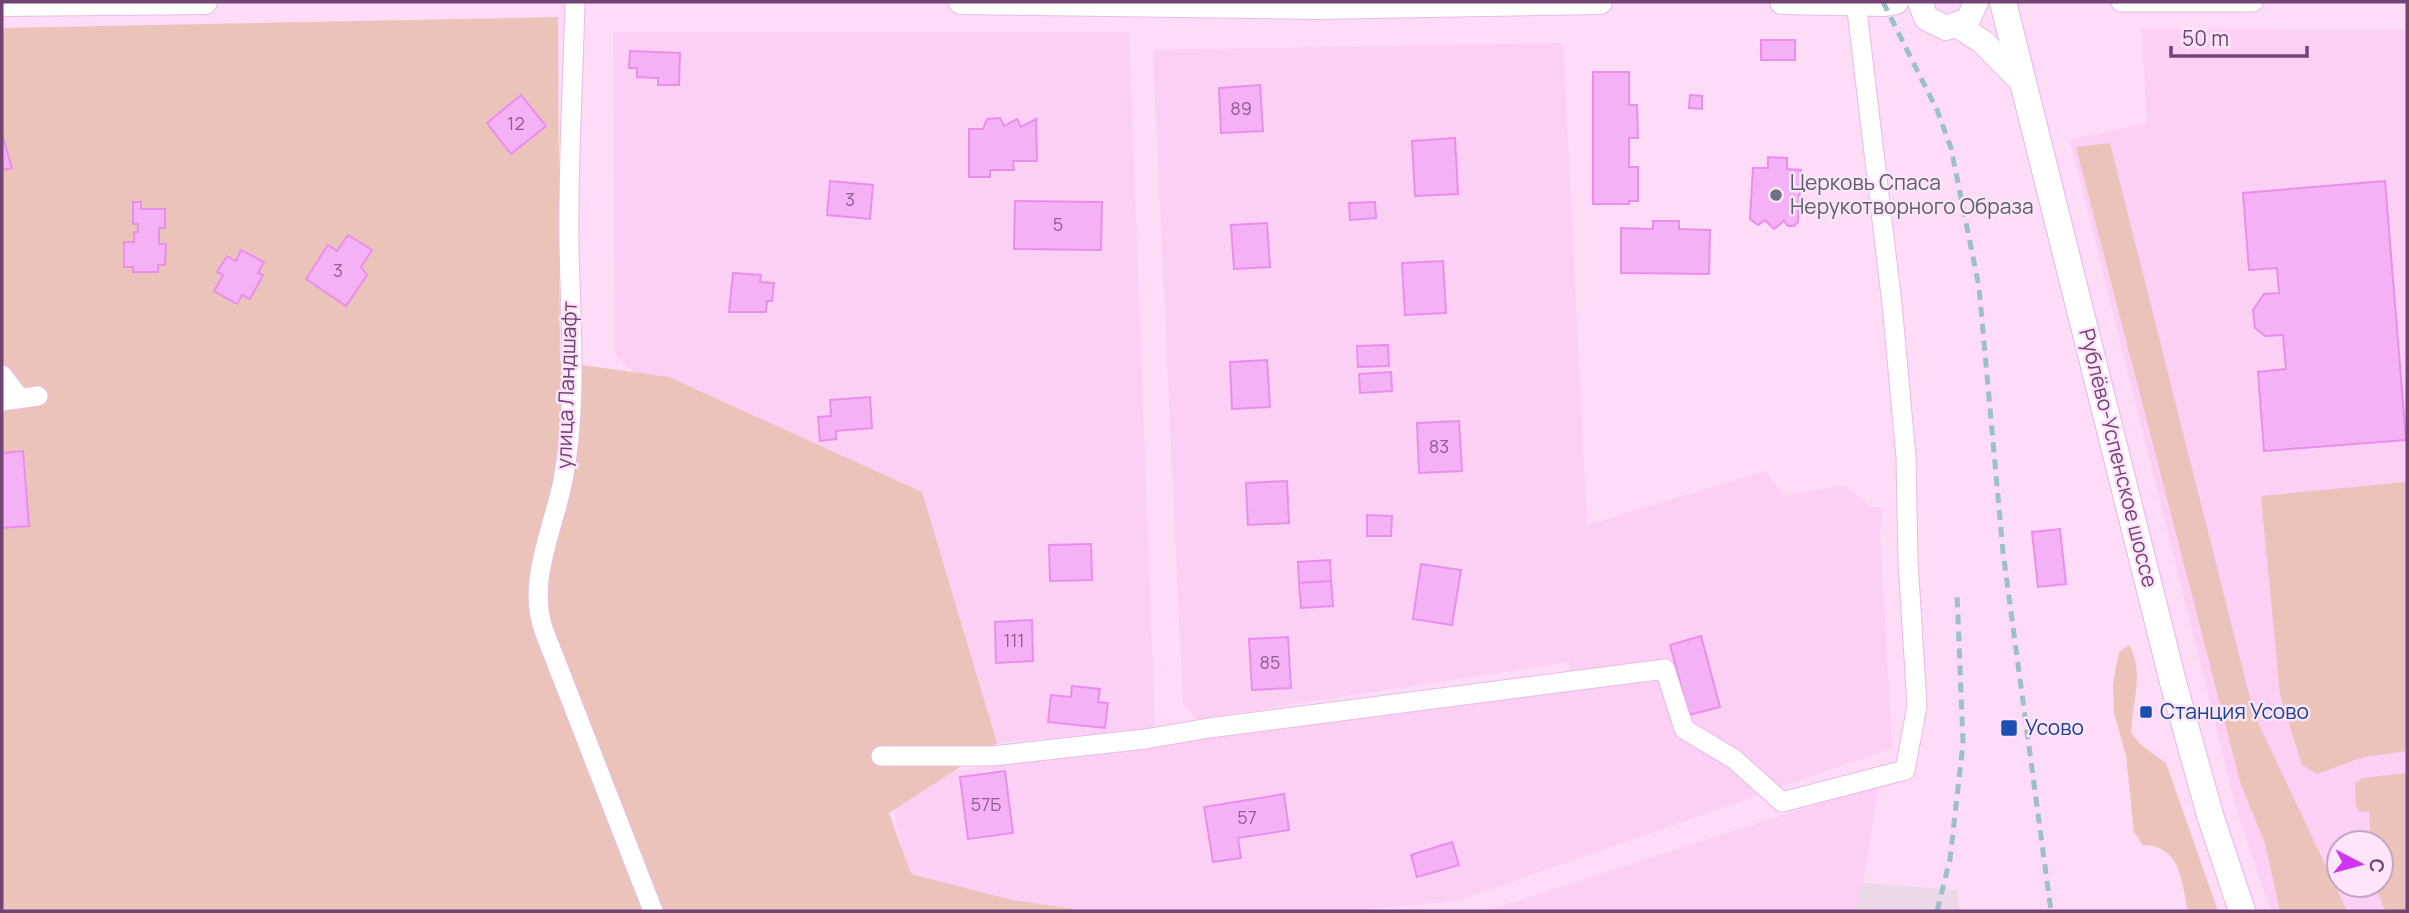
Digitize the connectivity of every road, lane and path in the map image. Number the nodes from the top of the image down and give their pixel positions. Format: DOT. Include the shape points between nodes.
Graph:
graph roads {
  1 [pos="205,2"];
  2 [pos="575,2"];
  3 [pos="961,2"];
  4 [pos="1600,2"];
  5 [pos="1782,2"];
  6 [pos="1856,2"];
  7 [pos="1896,2"];
  8 [pos="1920,2"];
  9 [pos="1976,2"];
  10 [pos="2003,2"];
  11 [pos="2121,2"];
  12 [pos="2148,2"];
  13 [pos="2253,2"];
  14 [pos="2,4"];
  15 [pos="1958,26"];
  16 [pos="2024,84"];
  17 [pos="2,375"];
  18 [pos="19,398"];
  19 [pos="881,756"];
  20 [pos="653,911"];
  21 [pos="2242,911"];
  1 -- 14 [label="street"];
  2 -- 20 [label="street, улица Ландшафт" via="569,217 571,394 564,478 541,566 539,608 542,626"];
  3 -- 4 [label="street" via="1318,7"];
  5 -- 6 [label="street"];
  6 -- 7 [label="street"];
  6 -- 19 [label="street" via="1906,457 1917,706 1905,769 1782,802 1734,759 1685,729 1665,669 1146,740 993,756"];
  8 -- 15 [label="street" via="1926,18 1935,25"];
  9 -- 15 [label="street" via="1968,20"];
  10 -- 16 [label="main road, Рублёво-Успенское шоссе"];
  11 -- 12 [label="street"];
  12 -- 13 [label="street"];
  15 -- 16 [label="street" via="1983,42"];
  16 -- 21 [label="main road, Рублёво-Успенское шоссе" via="2173,682"];
  17 -- 18 [label="street"];
}
